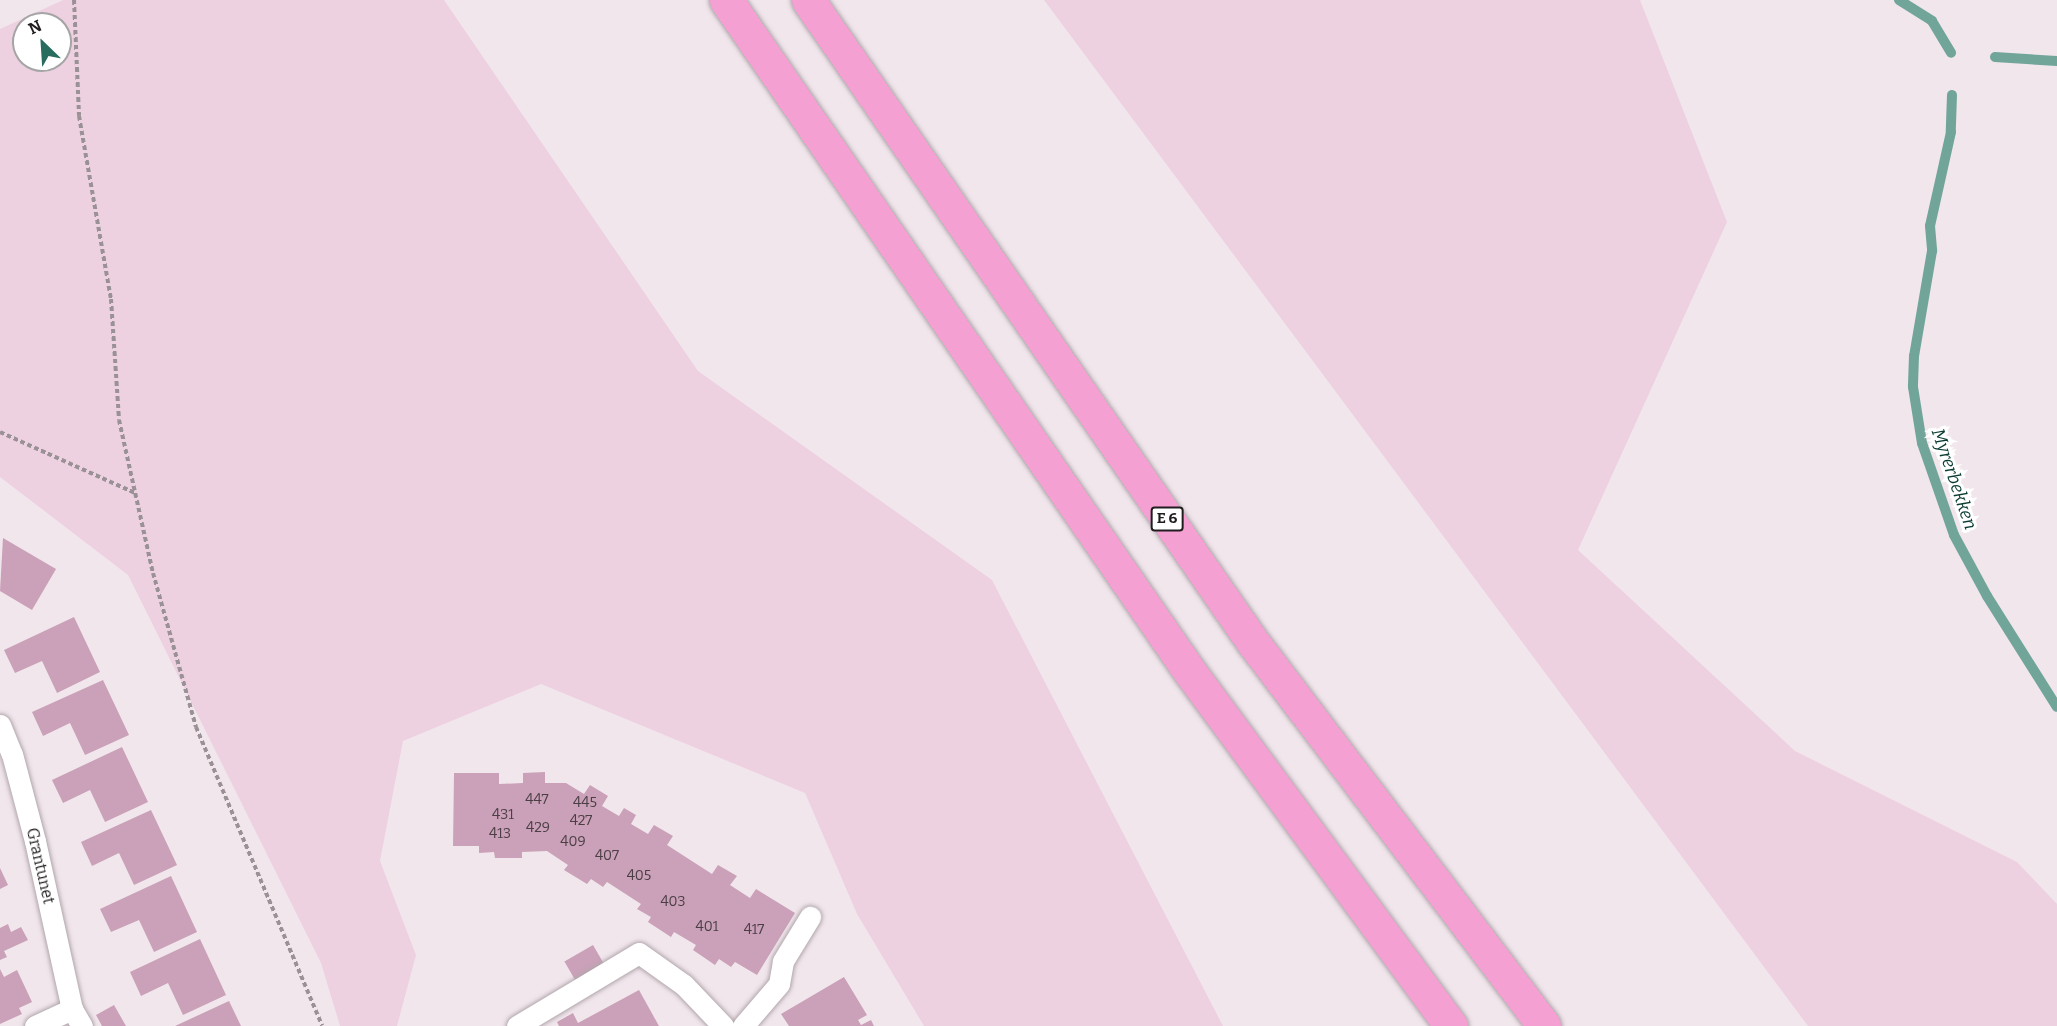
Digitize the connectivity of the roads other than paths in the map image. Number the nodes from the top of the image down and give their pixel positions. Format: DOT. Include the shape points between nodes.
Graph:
graph roads {
  1 [pos="726,0"];
  2 [pos="808,0"];
  3 [pos="0,725"];
  4 [pos="810,917"];
  5 [pos="77,1017"];
  6 [pos="35,1026"];
  7 [pos="516,1026"];
  8 [pos="723,1026"];
  9 [pos="743,1026"];
  10 [pos="1451,1026"];
  11 [pos="1544,1026"];
  1 -- 10 [label="highway" via="1190,672"];
  2 -- 11 [label="highway, E 6" via="1252,641"];
  3 -- 5 [label="lane, Grantunet" via="12,754 35,841"];
  4 -- 9 [label="lane" via="783,961 779,984"];
  5 -- 6 [label="lane, Grantunet"];
  7 -- 8 [label="lane" via="639,954 684,985"];
}
